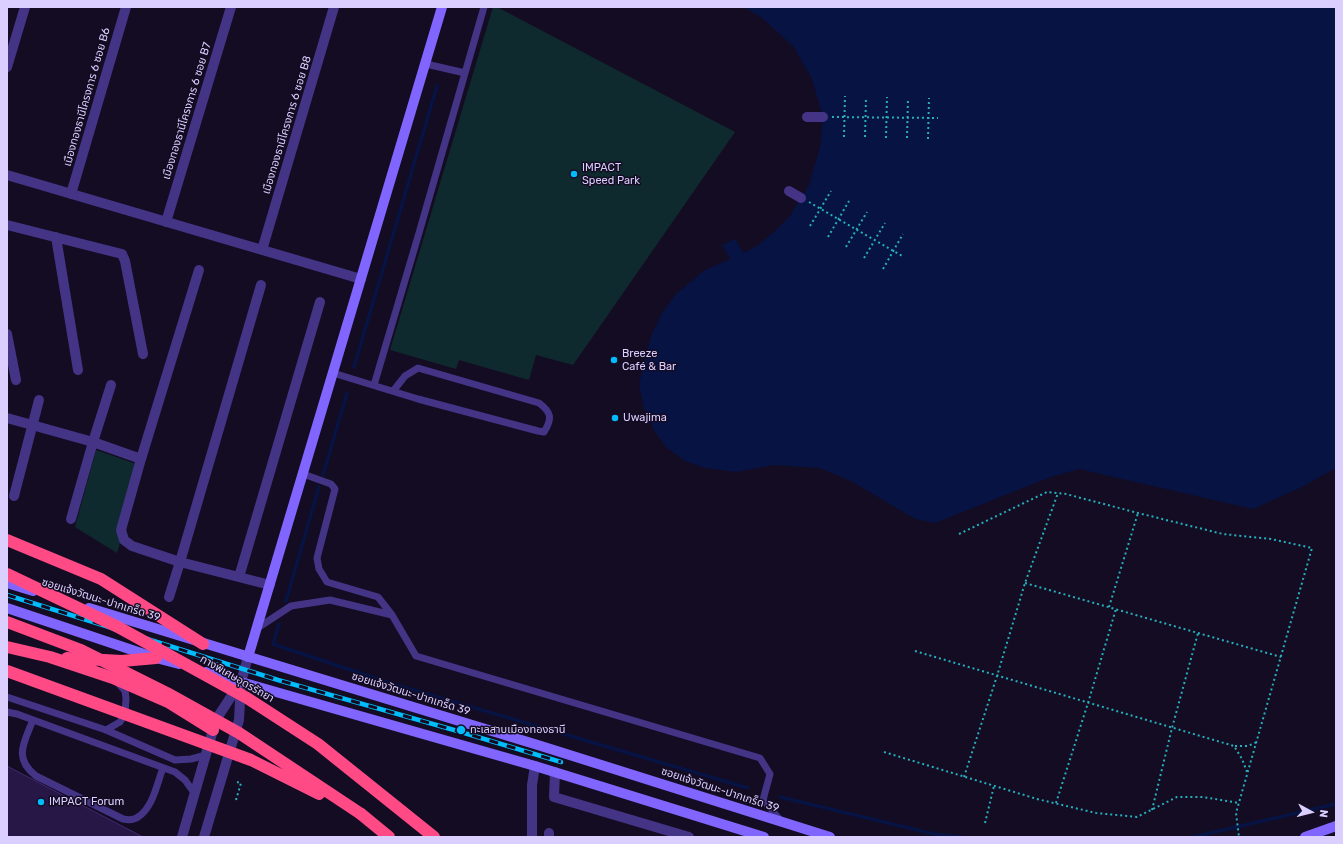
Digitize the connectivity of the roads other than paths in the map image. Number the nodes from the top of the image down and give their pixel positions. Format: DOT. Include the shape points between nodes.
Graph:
graph roads {
  1 [pos="25,7"];
  2 [pos="126,7"];
  3 [pos="231,7"];
  4 [pos="334,7"];
  5 [pos="442,7"];
  6 [pos="484,7"];
  7 [pos="426,64"];
  8 [pos="7,67"];
  9 [pos="465,73"];
  10 [pos="807,117"];
  11 [pos="822,117"];
  12 [pos="7,175"];
  13 [pos="789,191"];
  14 [pos="71,194"];
  15 [pos="801,198"];
  16 [pos="166,222"];
  17 [pos="7,225"];
  18 [pos="56,237"];
  19 [pos="262,250"];
  20 [pos="199,270"];
  21 [pos="361,279"];
  22 [pos="261,285"];
  23 [pos="320,302"];
  24 [pos="7,334"];
  25 [pos="143,354"];
  26 [pos="78,370"];
  27 [pos="333,373"];
  28 [pos="16,380"];
  29 [pos="111,385"];
  30 [pos="374,385"];
  31 [pos="394,390"];
  32 [pos="39,400"];
  33 [pos="7,418"];
  34 [pos="32,425"];
  35 [pos="93,442"];
  36 [pos="141,459"];
  37 [pos="303,474"];
  38 [pos="14,496"];
  39 [pos="71,519"];
  40 [pos="7,540"];
  41 [pos="180,562"];
  42 [pos="8,576"];
  43 [pos="239,577"];
  44 [pos="270,585"];
  45 [pos="169,597"];
  46 [pos="7,608"];
  47 [pos="392,615"];
  48 [pos="7,622"];
  49 [pos="256,629"];
  50 [pos="203,644"];
  51 [pos="7,646"];
  52 [pos="50,657"];
  53 [pos="248,657"];
  54 [pos="156,658"];
  55 [pos="7,671"];
  56 [pos="113,678"];
  57 [pos="241,682"];
  58 [pos="7,697"];
  59 [pos="7,712"];
  60 [pos="17,714"];
  61 [pos="7,716"];
  62 [pos="33,720"];
  63 [pos="106,730"];
  64 [pos="213,730"];
  65 [pos="206,755"];
  66 [pos="536,766"];
  67 [pos="163,768"];
  68 [pos="555,772"];
  69 [pos="195,794"];
  70 [pos="361,814"];
  71 [pos="782,822"];
  72 [pos="1336,826"];
  73 [pos="182,837"];
  74 [pos="204,837"];
  75 [pos="389,837"];
  76 [pos="434,837"];
  77 [pos="532,837"];
  78 [pos="689,837"];
  79 [pos="764,837"];
  80 [pos="830,837"];
  81 [pos="1304,837"];
  1 -- 8 [label="street"];
  2 -- 14 [label="street, เมืองทองธานีโครงการ 6 ซอย B6"];
  3 -- 16 [label="street, เมืองทองธานีโครงการ 6 ซอย B7"];
  4 -- 19 [label="street, เมืองทองธานีโครงการ 6 ซอย B8"];
  5 -- 7 [label="main road"];
  6 -- 9 [label="lane"];
  7 -- 9 [label="lane"];
  7 -- 21 [label="main road"];
  9 -- 30 [label="lane"];
  10 -- 11 [label="street"];
  12 -- 14 [label="street"];
  13 -- 15 [label="street"];
  14 -- 16 [label="street"];
  16 -- 19 [label="street"];
  17 -- 18 [label="street"];
  18 -- 25 [label="street" via="122,254"];
  18 -- 26 [label="street"];
  19 -- 21 [label="street"];
  20 -- 36 [label="street"];
  21 -- 27 [label="main road"];
  22 -- 41 [label="street"];
  23 -- 43 [label="street"];
  24 -- 28 [label="street"];
  27 -- 30 [label="lane"];
  27 -- 37 [label="main road"];
  29 -- 35 [label="street"];
  30 -- 31 [label="lane"];
  31 -- 31 [label="lane" via="405,376 418,368 539,403 547,409 550,416 544,432 418,399"];
  32 -- 34 [label="street"];
  33 -- 34 [label="street"];
  34 -- 35 [label="street"];
  34 -- 38 [label="street"];
  35 -- 36 [label="street"];
  35 -- 39 [label="street"];
  36 -- 41 [label="street" via="121,530 124,540 132,546"];
  37 -- 44 [label="main road"];
  37 -- 47 [label="lane" via="332,484 335,489 317,558 319,569 327,582 378,597"];
  40 -- 50 [label="highway" via="101,579"];
  41 -- 43 [label="street"];
  41 -- 45 [label="street"];
  42 -- 50 [label="main road, ซอยแจ้งวัฒนะ-ปากเกร็ด 39"];
  42 -- 76 [label="highway, ทางพิเศษอุดรรัถยา, bridge" via="118,627 247,698 318,744"];
  43 -- 44 [label="street"];
  44 -- 49 [label="main road"];
  46 -- 54 [label="main road"];
  47 -- 49 [label="lane" via="330,600 291,606"];
  47 -- 71 [label="lane" via="416,656 760,758 770,774 763,800"];
  48 -- 70 [label="highway, bridge" via="81,650 167,693 239,733"];
  49 -- 53 [label="main road"];
  50 -- 53 [label="main road, ซอยแจ้งวัฒนะ-ปากเกร็ด 39"];
  51 -- 52 [label="highway"];
  52 -- 54 [label="highway" via="122,661"];
  52 -- 56 [label="highway"];
  53 -- 57 [label="street"];
  53 -- 71 [label="main road, ซอยแจ้งวัฒนะ-ปากเกร็ด 39"];
  54 -- 57 [label="main road"];
  55 -- 70 [label="highway, bridge" via="251,760"];
  56 -- 63 [label="lane" via="125,690 127,706 120,722"];
  56 -- 64 [label="highway" via="168,702"];
  57 -- 64 [label="street"];
  57 -- 66 [label="main road"];
  57 -- 74 [label="street" via="239,720"];
  58 -- 63 [label="lane"];
  59 -- 60 [label="lane"];
  60 -- 61 [label="lane"];
  60 -- 62 [label="lane"];
  62 -- 67 [label="lane"];
  62 -- 67 [label="lane" via="22,757 28,770 123,820 138,818 146,811"];
  63 -- 65 [label="lane" via="176,760"];
  64 -- 65 [label="street"];
  65 -- 69 [label="street"];
  66 -- 68 [label="main road"];
  66 -- 77 [label="street" via="532,785"];
  67 -- 69 [label="lane" via="180,776"];
  68 -- 78 [label="street" via="554,797"];
  68 -- 79 [label="main road"];
  69 -- 73 [label="street"];
  70 -- 75 [label="highway"];
  71 -- 80 [label="main road, ซอยแจ้งวัฒนะ-ปากเกร็ด 39"];
  72 -- 81 [label="main road"];
}
